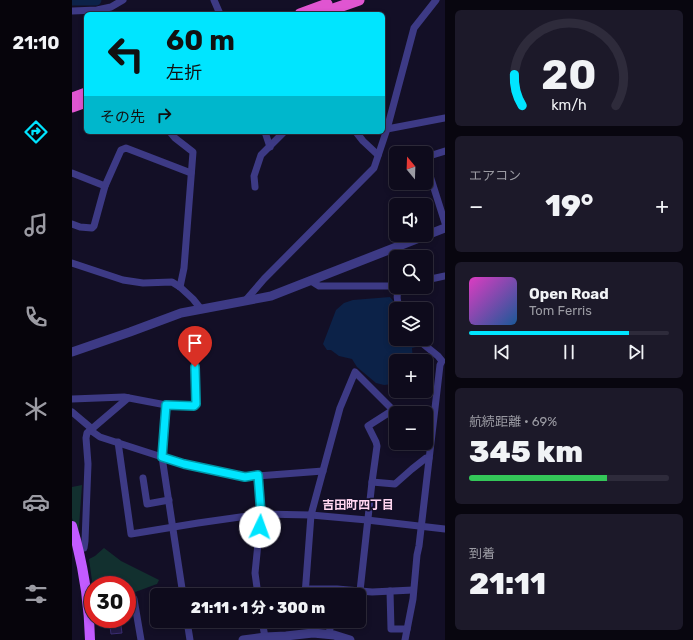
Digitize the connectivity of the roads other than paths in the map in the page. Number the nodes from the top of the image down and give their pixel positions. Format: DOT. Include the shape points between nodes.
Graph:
graph roads {
  1 [pos="123,0"];
  2 [pos="214,0"];
  3 [pos="337,0"];
  4 [pos="359,0"];
  5 [pos="436,0"];
  6 [pos="325,2"];
  7 [pos="112,10"];
  8 [pos="72,11"];
  9 [pos="219,12"];
  10 [pos="304,12"];
  11 [pos="325,12"];
  12 [pos="84,94"];
  13 [pos="72,98"];
  14 [pos="84,103"];
  15 [pos="72,107"];
  16 [pos="445,118"];
  17 [pos="387,129"];
  18 [pos="172,134"];
  19 [pos="266,134"];
  20 [pos="282,134"];
  21 [pos="358,134"];
  22 [pos="270,147"];
  23 [pos="445,151"];
  24 [pos="378,154"];
  25 [pos="433,155"];
  26 [pos="72,173"];
  27 [pos="191,173"];
  28 [pos="433,185"];
  29 [pos="105,186"];
  30 [pos="255,187"];
  31 [pos="445,223"];
  32 [pos="72,224"];
  33 [pos="445,228"];
  34 [pos="72,262"];
  35 [pos="445,276"];
  36 [pos="433,279"];
  37 [pos="311,281"];
  38 [pos="180,287"];
  39 [pos="389,287"];
  40 [pos="244,302"];
  41 [pos="201,309"];
  42 [pos="203,342"];
  43 [pos="426,346"];
  44 [pos="72,352"];
  45 [pos="128,398"];
  46 [pos="72,399"];
  47 [pos="166,405"];
  48 [pos="390,406"];
  49 [pos="433,407"];
  50 [pos="72,412"];
  51 [pos="389,414"];
  52 [pos="90,429"];
  53 [pos="118,442"];
  54 [pos="429,450"];
  55 [pos="162,457"];
  56 [pos="429,458"];
  57 [pos="324,470"];
  58 [pos="258,475"];
  59 [pos="143,478"];
  60 [pos="372,482"];
  61 [pos="169,500"];
  62 [pos="261,514"];
  63 [pos="312,515"];
  64 [pos="367,520"];
  65 [pos="72,526"];
  66 [pos="421,526"];
  67 [pos="173,528"];
  68 [pos="445,529"];
  69 [pos="78,549"];
  70 [pos="182,588"];
  71 [pos="257,588"];
  72 [pos="305,588"];
  73 [pos="360,588"];
  74 [pos="413,590"];
  75 [pos="390,591"];
  76 [pos="366,592"];
  77 [pos="136,613"];
  78 [pos="188,628"];
  79 [pos="263,628"];
  80 [pos="330,628"];
  81 [pos="407,629"];
  82 [pos="329,634"];
  83 [pos="265,637"];
  84 [pos="90,640"];
  85 [pos="140,640"];
  86 [pos="190,640"];
  87 [pos="243,640"];
  88 [pos="350,640"];
  89 [pos="405,640"];
  1 -- 7 [label="street"];
  2 -- 9 [label="street"];
  3 -- 6 [label="highway"];
  4 -- 11 [label="highway"];
  5 -- 17 [label="street" via="414,28"];
  6 -- 10 [label="highway"];
  7 -- 8 [label="street"];
  12 -- 13 [label="highway"];
  14 -- 15 [label="highway"];
  16 -- 17 [label="street"];
  17 -- 24 [label="street"];
  18 -- 27 [label="street" via="193,152"];
  19 -- 22 [label="street"];
  20 -- 22 [label="street"];
  21 -- 24 [label="street"];
  22 -- 30 [label="street" via="261,155 254,176"];
  23 -- 25 [label="street"];
  24 -- 40 [label="street" via="374,168"];
  26 -- 29 [label="street"];
  27 -- 29 [label="street" via="126,148 121,150"];
  27 -- 38 [label="street" via="184,268"];
  28 -- 31 [label="street"];
  29 -- 32 [label="street" via="94,226 80,227"];
  33 -- 37 [label="street"];
  34 -- 38 [label="street" via="123,280 143,283 172,282"];
  35 -- 36 [label="street"];
  37 -- 39 [label="street" via="319,286"];
  37 -- 40 [label="street" via="271,296"];
  38 -- 41 [label="street"];
  40 -- 41 [label="street"];
  41 -- 44 [label="street" via="181,313"];
  42 -- 47 [label="street" via="194,345 196,404"];
  43 -- 49 [label="street" via="442,361"];
  45 -- 46 [label="street"];
  45 -- 47 [label="street"];
  45 -- 52 [label="street"];
  47 -- 55 [label="street"];
  48 -- 57 [label="street" via="354,372 340,408"];
  50 -- 52 [label="street"];
  51 -- 60 [label="street" via="368,426 377,446"];
  52 -- 53 [label="street" via="100,437"];
  52 -- 69 [label="street" via="86,438 88,464 85,541 84,548"];
  53 -- 55 [label="street"];
  53 -- 67 [label="street" via="131,534"];
  54 -- 56 [label="street"];
  55 -- 58 [label="street" via="245,477"];
  55 -- 61 [label="street"];
  56 -- 60 [label="street" via="395,484"];
  56 -- 66 [label="street"];
  57 -- 58 [label="street"];
  57 -- 63 [label="street"];
  58 -- 62 [label="street"];
  59 -- 61 [label="street" via="146,504"];
  60 -- 64 [label="street"];
  61 -- 67 [label="street"];
  62 -- 63 [label="street"];
  62 -- 67 [label="street"];
  62 -- 71 [label="street" via="255,573"];
  63 -- 64 [label="street"];
  63 -- 72 [label="street"];
  64 -- 66 [label="street"];
  64 -- 73 [label="street"];
  65 -- 69 [label="main road"];
  66 -- 68 [label="street"];
  66 -- 74 [label="street"];
  67 -- 70 [label="street"];
  69 -- 84 [label="main road" via="90,617"];
  74 -- 75 [label="street"];
  74 -- 81 [label="street"];
  75 -- 76 [label="street"];
  75 -- 81 [label="street" via="391,629"];
  77 -- 85 [label="street"];
  78 -- 86 [label="street"];
  79 -- 83 [label="street"];
  80 -- 82 [label="street"];
  81 -- 89 [label="street"];
  82 -- 83 [label="street" via="307,633"];
  82 -- 88 [label="street"];
  83 -- 87 [label="street"];
}
